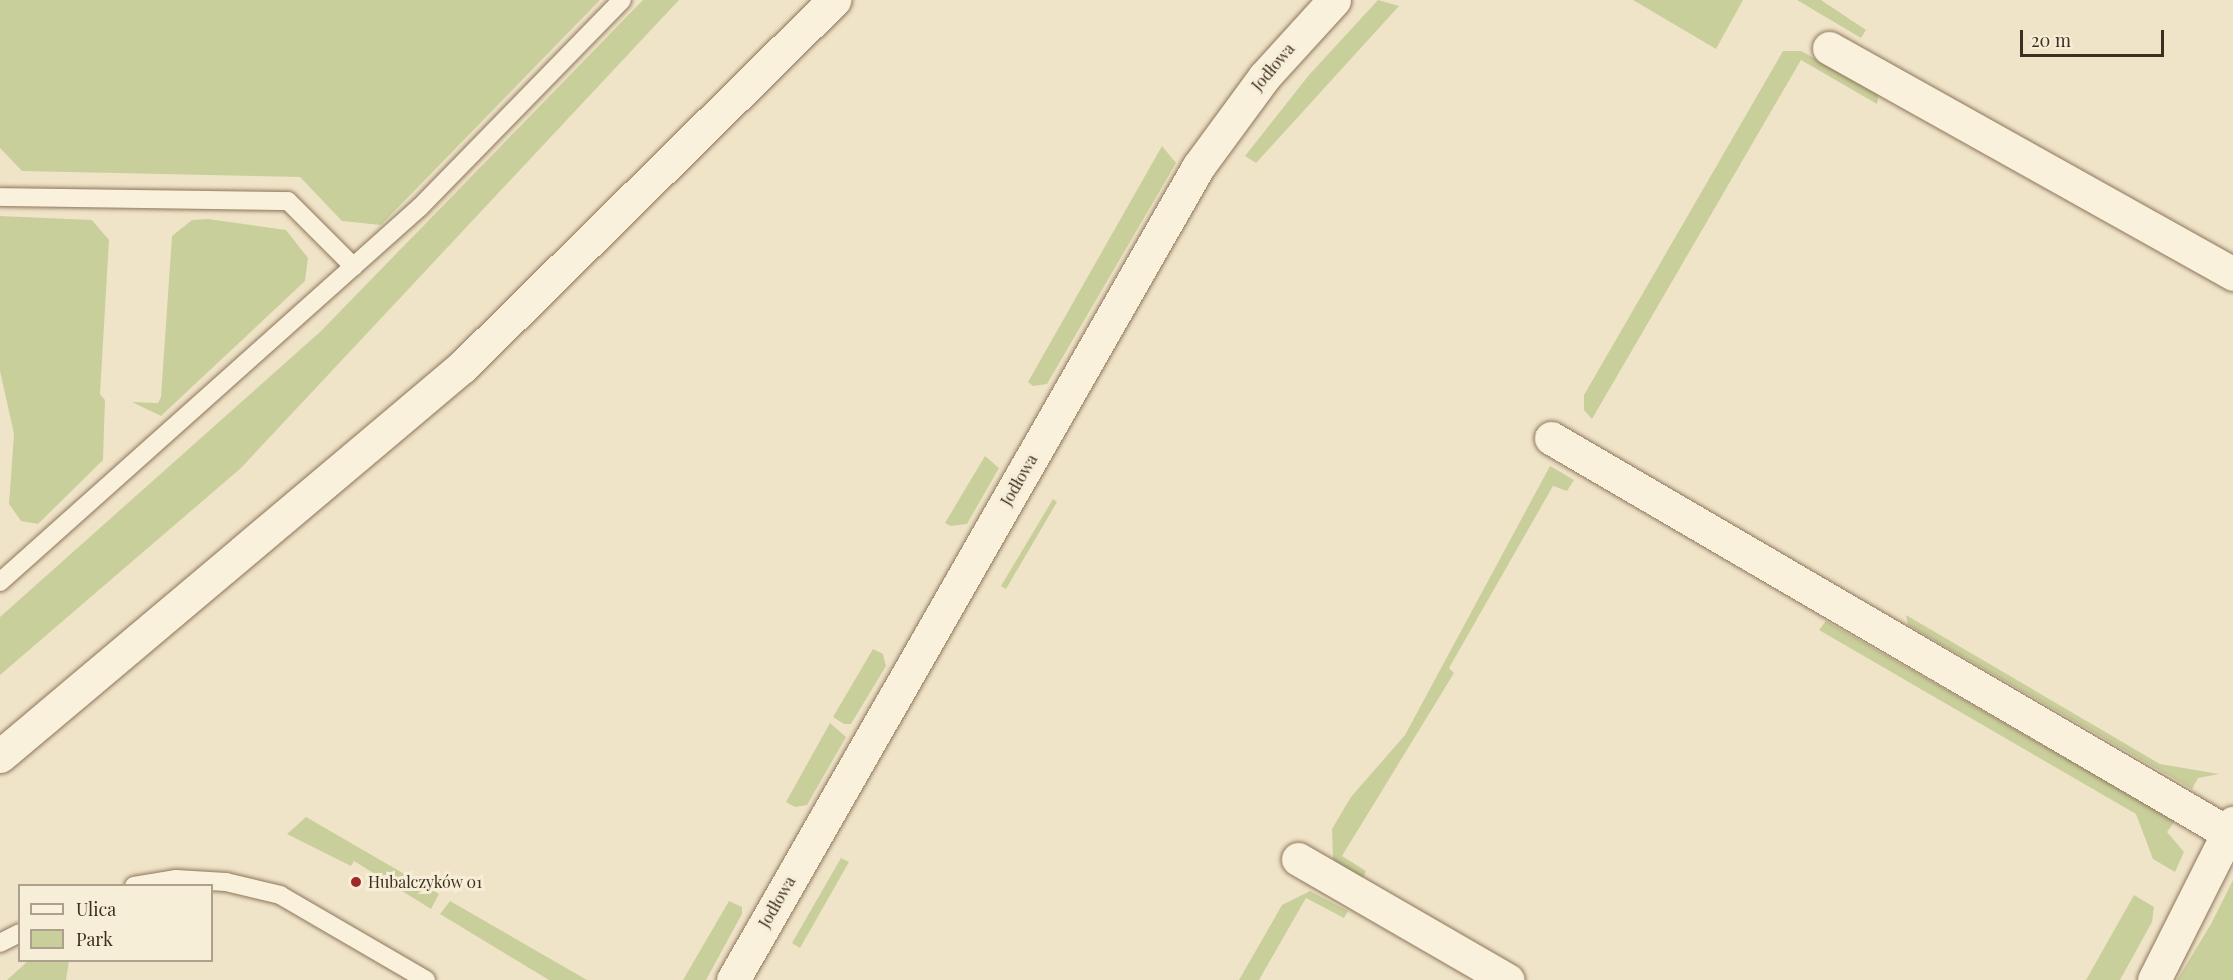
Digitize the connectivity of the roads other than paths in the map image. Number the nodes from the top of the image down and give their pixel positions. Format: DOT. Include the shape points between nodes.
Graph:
graph roads {
  1 [pos="622,0"];
  2 [pos="834,0"];
  3 [pos="1334,0"];
  4 [pos="1830,48"];
  5 [pos="0,197"];
  6 [pos="354,267"];
  7 [pos="2233,274"];
  8 [pos="1551,438"];
  9 [pos="0,582"];
  10 [pos="34,729"];
  11 [pos="0,756"];
  12 [pos="0,771"];
  13 [pos="2230,828"];
  14 [pos="1298,859"];
  15 [pos="141,884"];
  16 [pos="18,934"];
  17 [pos="0,943"];
  18 [pos="426,980"];
  19 [pos="732,980"];
  20 [pos="1508,980"];
  21 [pos="2154,980"];
  1 -- 6 [label="lane" via="420,207"];
  2 -- 10 [label="street" via="462,367"];
  3 -- 19 [label="street, Jodłowa" via="1264,77 1198,167"];
  4 -- 7 [label="street"];
  5 -- 6 [label="lane" via="288,201"];
  6 -- 9 [label="lane"];
  8 -- 13 [label="street"];
  10 -- 11 [label="street"];
  10 -- 12 [label="street"];
  13 -- 21 [label="street"];
  14 -- 20 [label="street"];
  15 -- 18 [label="lane" via="176,879 226,882 280,895"];
  16 -- 17 [label="lane"];
}
